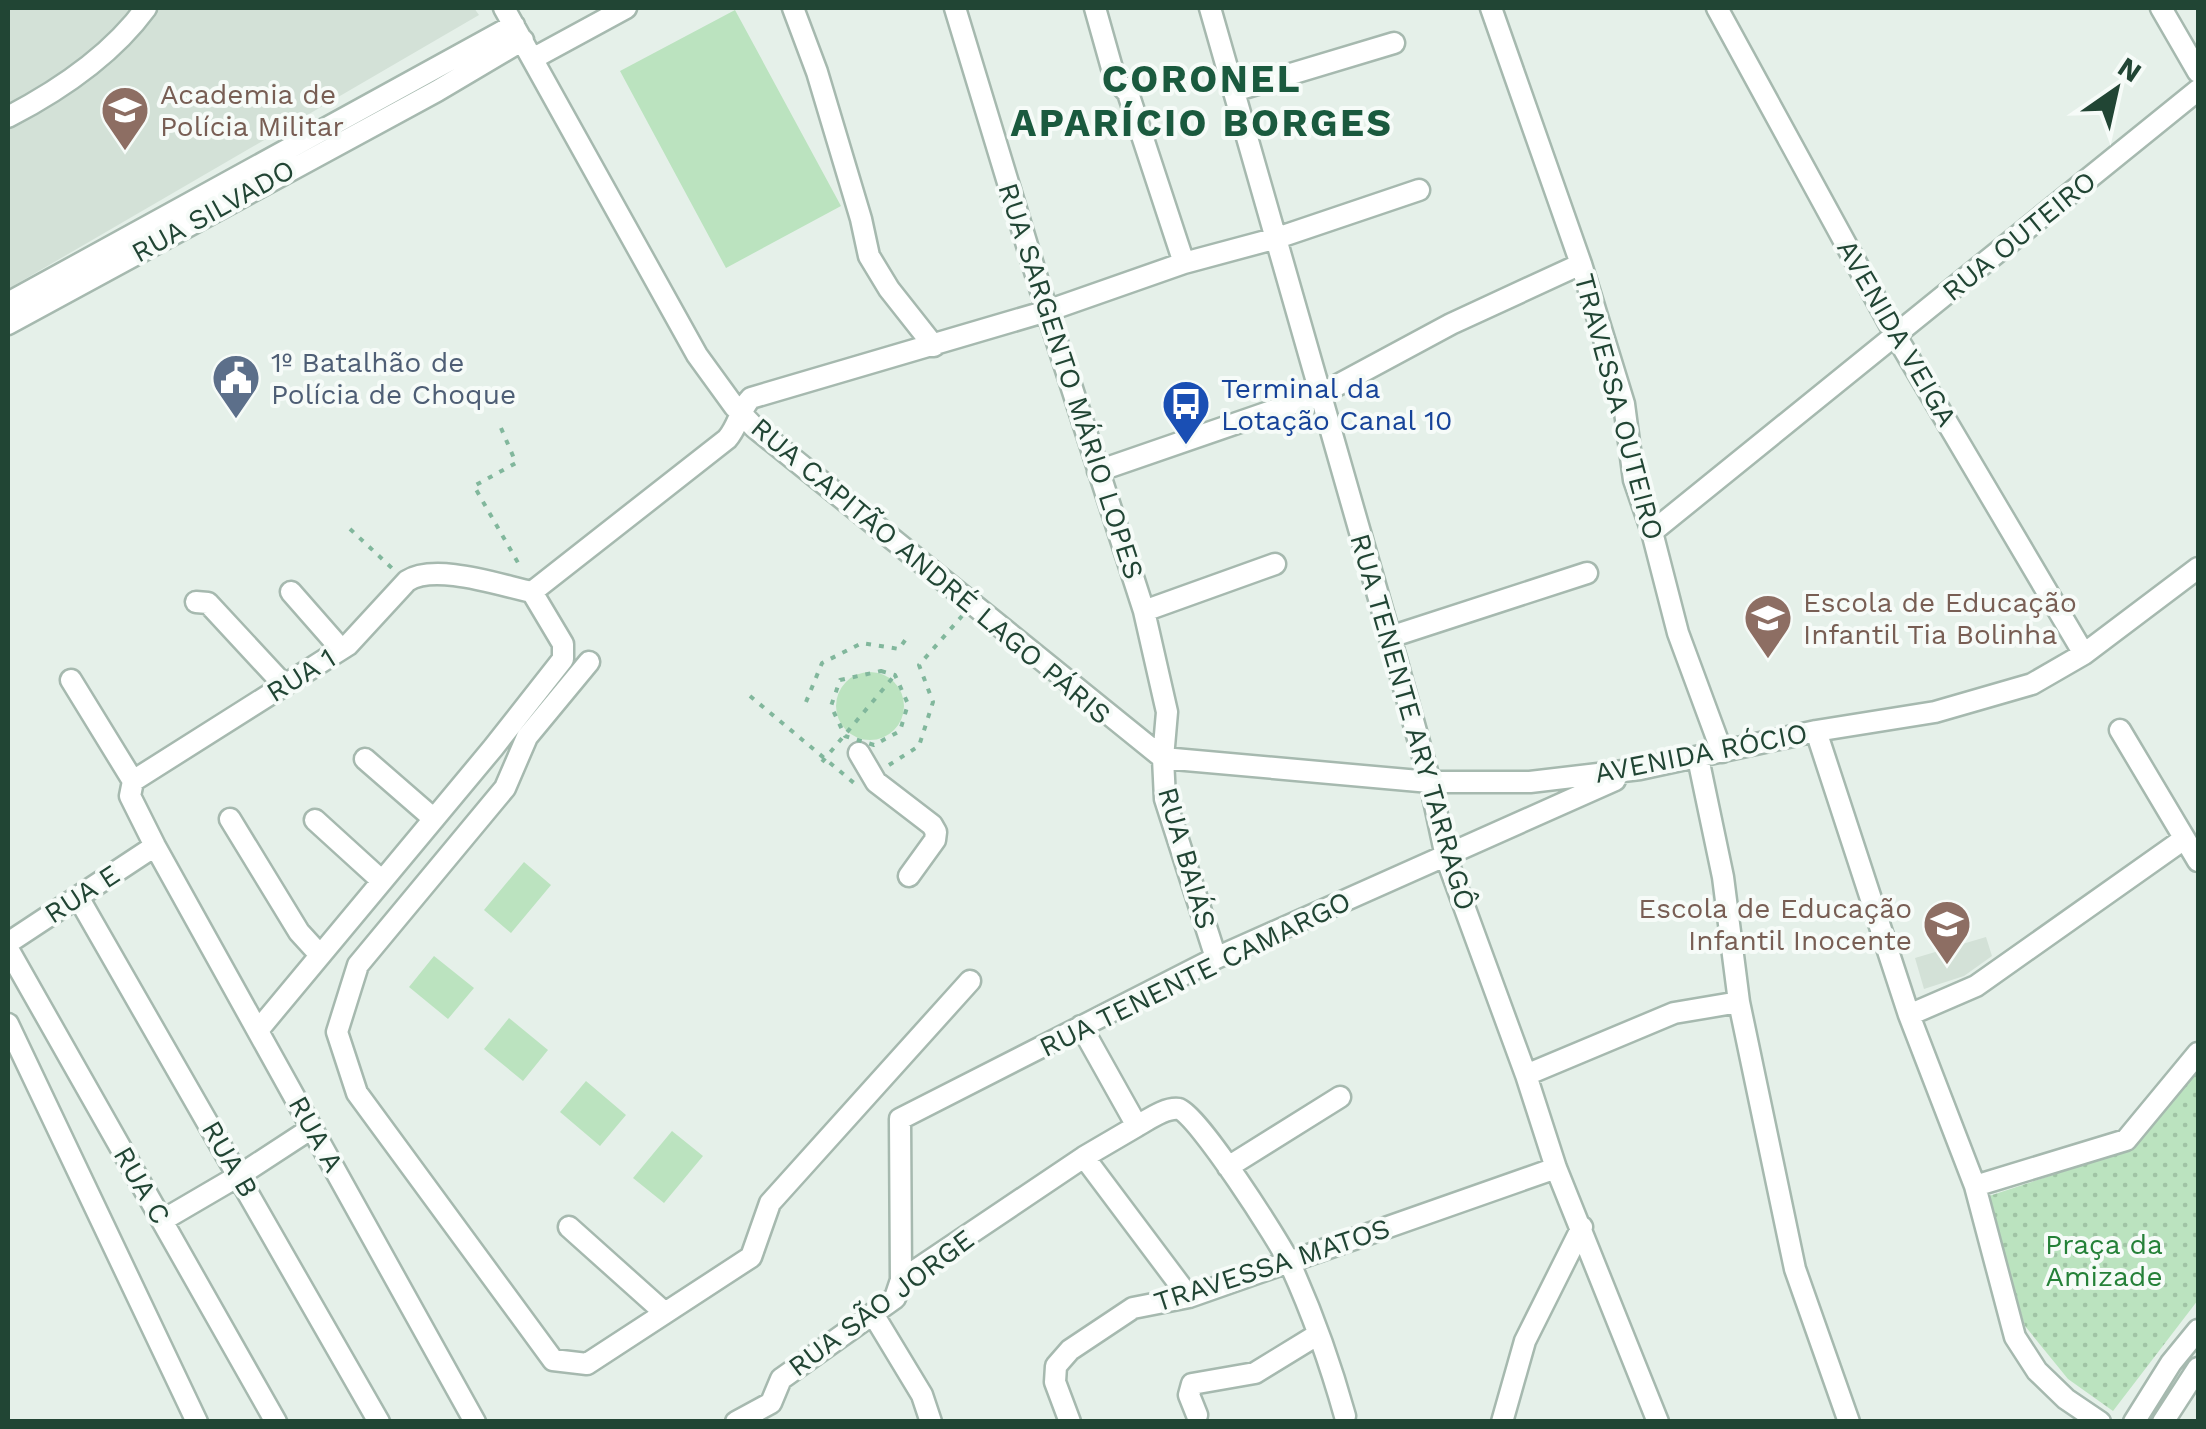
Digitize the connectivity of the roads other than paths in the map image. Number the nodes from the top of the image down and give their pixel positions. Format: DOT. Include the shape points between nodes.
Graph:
graph roads {
  1 [pos="146,8"];
  2 [pos="626,8"];
  3 [pos="793,8"];
  4 [pos="955,8"];
  5 [pos="1095,8"];
  6 [pos="1210,8"];
  7 [pos="1492,8"];
  8 [pos="1718,8"];
  9 [pos="2162,8"];
  10 [pos="519,33"];
  11 [pos="1394,44"];
  12 [pos="2198,72"];
  13 [pos="2198,90"];
  14 [pos="1234,91"];
  15 [pos="8,117"];
  16 [pos="1418,190"];
  17 [pos="1277,238"];
  18 [pos="1184,262"];
  19 [pos="1581,264"];
  20 [pos="1047,311"];
  21 [pos="11,312"];
  22 [pos="1896,336"];
  23 [pos="934,346"];
  24 [pos="1320,394"];
  25 [pos="742,414"];
  26 [pos="1098,470"];
  27 [pos="1652,532"];
  28 [pos="1276,564"];
  29 [pos="2198,568"];
  30 [pos="1586,572"];
  31 [pos="291,592"];
  32 [pos="532,592"];
  33 [pos="196,602"];
  34 [pos="1144,611"];
  35 [pos="1390,638"];
  36 [pos="341,649"];
  37 [pos="2084,654"];
  38 [pos="589,662"];
  39 [pos="71,680"];
  40 [pos="284,685"];
  41 [pos="2120,730"];
  42 [pos="1816,731"];
  43 [pos="1722,752"];
  44 [pos="859,753"];
  45 [pos="365,758"];
  46 [pos="1162,758"];
  47 [pos="1698,758"];
  48 [pos="1640,769"];
  49 [pos="133,781"];
  50 [pos="1430,782"];
  51 [pos="230,819"];
  52 [pos="434,819"];
  53 [pos="315,820"];
  54 [pos="2184,839"];
  55 [pos="156,846"];
  56 [pos="1446,857"];
  57 [pos="2198,861"];
  58 [pos="909,876"];
  59 [pos="382,881"];
  60 [pos="78,897"];
  61 [pos="8,946"];
  62 [pos="320,956"];
  63 [pos="1216,958"];
  64 [pos="970,981"];
  65 [pos="1739,1002"];
  66 [pos="1909,1015"];
  67 [pos="8,1024"];
  68 [pos="1081,1026"];
  69 [pos="259,1029"];
  70 [pos="2198,1053"];
  71 [pos="1526,1075"];
  72 [pos="1340,1098"];
  73 [pos="1137,1126"];
  74 [pos="312,1128"];
  75 [pos="1084,1156"];
  76 [pos="1228,1167"];
  77 [pos="1556,1168"];
  78 [pos="240,1175"];
  79 [pos="1975,1186"];
  80 [pos="163,1220"];
  81 [pos="569,1227"];
  82 [pos="1582,1228"];
  83 [pos="1290,1264"];
  84 [pos="900,1280"];
  85 [pos="1189,1298"];
  86 [pos="666,1313"];
  87 [pos="872,1314"];
  88 [pos="2198,1330"];
  89 [pos="1317,1335"];
  90 [pos="2198,1368"];
  91 [pos="772,1412"];
  92 [pos="1197,1415"];
  93 [pos="1346,1416"];
  94 [pos="196,1422"];
  95 [pos="276,1422"];
  96 [pos="379,1422"];
  97 [pos="476,1422"];
  98 [pos="736,1422"];
  99 [pos="931,1422"];
  100 [pos="1070,1422"];
  101 [pos="1502,1422"];
  102 [pos="1658,1422"];
  103 [pos="1849,1422"];
  104 [pos="2100,1422"];
  105 [pos="2134,1422"];
  106 [pos="2163,1422"];
  1 -- 15 [label="street" via="60,90"];
  2 -- 10 [label="street, RUA SILVADO"];
  3 -- 23 [label="street" via="869,256"];
  4 -- 20 [label="street, RUA SARGENTO MÁRIO LOPES"];
  5 -- 18 [label="street"];
  6 -- 14 [label="street, RUA TENENTE ARY TARRAGÔ"];
  7 -- 19 [label="street, TRAVESSA OUTEIRO"];
  8 -- 22 [label="street, AVENIDA VEIGA"];
  9 -- 12 [label="street"];
  10 -- 21 [label="street, RUA SILVADO"];
  10 -- 25 [label="street, RUA CAPITÃO ANDRÉ LAGO PÁRIS" via="697,355"];
  11 -- 14 [label="street"];
  13 -- 22 [label="street, RUA OUTEIRO"];
  14 -- 17 [label="street, RUA TENENTE ARY TARRAGÔ"];
  16 -- 17 [label="street"];
  17 -- 18 [label="street"];
  17 -- 24 [label="street, RUA TENENTE ARY TARRAGÔ"];
  18 -- 20 [label="street"];
  19 -- 24 [label="street"];
  19 -- 27 [label="street, TRAVESSA OUTEIRO" via="1624,404 1634,480"];
  20 -- 23 [label="street"];
  20 -- 26 [label="street, RUA SARGENTO MÁRIO LOPES"];
  22 -- 27 [label="street, RUA OUTEIRO"];
  22 -- 37 [label="street, AVENIDA VEIGA"];
  23 -- 25 [label="street" via="752,398"];
  24 -- 26 [label="street"];
  24 -- 35 [label="street, RUA TENENTE ARY TARRAGÔ"];
  25 -- 32 [label="street" via="727,439"];
  25 -- 46 [label="street, RUA CAPITÃO ANDRÉ LAGO PÁRIS"];
  26 -- 34 [label="street, RUA SARGENTO MÁRIO LOPES"];
  27 -- 43 [label="street, TRAVESSA OUTEIRO" via="1678,633"];
  28 -- 34 [label="street"];
  29 -- 37 [label="street, AVENIDA RÓCIO"];
  30 -- 35 [label="street"];
  31 -- 36 [label="street"];
  32 -- 36 [label="street, RUA 1" via="418,574"];
  32 -- 52 [label="street" via="563,644 562,659"];
  33 -- 40 [label="street" via="208,604"];
  34 -- 46 [label="street, RUA SARGENTO MÁRIO LOPES" via="1167,712"];
  35 -- 50 [label="street, RUA TENENTE ARY TARRAGÔ"];
  36 -- 40 [label="street, RUA 1"];
  37 -- 42 [label="street, AVENIDA RÓCIO" via="2032,684 1935,712"];
  38 -- 86 [label="street" via="527,736 505,788 358,965 337,1032 357,1093 553,1360 587,1364"];
  39 -- 49 [label="street"];
  40 -- 49 [label="street, RUA 1"];
  41 -- 54 [label="street"];
  42 -- 43 [label="street, AVENIDA RÓCIO"];
  42 -- 66 [label="street"];
  43 -- 47 [label="street, AVENIDA RÓCIO"];
  44 -- 58 [label="street" via="876,782 936,832"];
  45 -- 52 [label="street"];
  46 -- 50 [label="street, AVENIDA RÓCIO"];
  46 -- 63 [label="street, RUA BAIÁS" via="1165,799"];
  47 -- 48 [label="street, AVENIDA RÓCIO"];
  47 -- 65 [label="street"];
  48 -- 50 [label="street, AVENIDA RÓCIO" via="1530,782"];
  48 -- 56 [label="street, RUA TENENTE CAMARGO"];
  49 -- 55 [label="street" via="130,796"];
  50 -- 56 [label="street, RUA TENENTE ARY TARRAGÔ"];
  51 -- 62 [label="street"];
  52 -- 59 [label="street"];
  53 -- 59 [label="street"];
  54 -- 57 [label="street"];
  54 -- 66 [label="street" via="1976,986"];
  55 -- 60 [label="street, RUA E"];
  55 -- 69 [label="street, RUA A"];
  56 -- 63 [label="street, RUA TENENTE CAMARGO"];
  56 -- 71 [label="street, RUA TENENTE ARY TARRAGÔ"];
  59 -- 62 [label="street"];
  60 -- 61 [label="street, RUA E"];
  60 -- 78 [label="street, RUA B"];
  61 -- 80 [label="street, RUA C"];
  62 -- 69 [label="street"];
  63 -- 68 [label="street, RUA TENENTE CAMARGO"];
  64 -- 86 [label="street" via="770,1203 751,1257"];
  65 -- 71 [label="street" via="1674,1013"];
  65 -- 103 [label="street" via="1795,1269"];
  66 -- 79 [label="street"];
  67 -- 94 [label="street"];
  68 -- 73 [label="street"];
  68 -- 84 [label="street, RUA TENENTE CAMARGO" via="900,1119"];
  69 -- 74 [label="street, RUA A"];
  70 -- 79 [label="street" via="2126,1140"];
  71 -- 77 [label="street, RUA TENENTE ARY TARRAGÔ"];
  72 -- 76 [label="street"];
  73 -- 75 [label="street, RUA SÃO JORGE"];
  73 -- 76 [label="street, RUA SÃO JORGE" via="1179,1109 1190,1114"];
  74 -- 78 [label="street"];
  74 -- 97 [label="street, RUA A"];
  75 -- 84 [label="street, RUA SÃO JORGE"];
  75 -- 85 [label="street"];
  76 -- 83 [label="street"];
  77 -- 82 [label="street, RUA TENENTE ARY TARRAGÔ"];
  77 -- 83 [label="street, TRAVESSA MATOS"];
  78 -- 80 [label="street"];
  78 -- 96 [label="street, RUA B"];
  79 -- 104 [label="street" via="2015,1337 2038,1371"];
  80 -- 95 [label="street, RUA C"];
  81 -- 86 [label="street"];
  82 -- 101 [label="street" via="1525,1341"];
  82 -- 102 [label="street, RUA TENENTE ARY TARRAGÔ"];
  83 -- 85 [label="street, TRAVESSA MATOS"];
  83 -- 89 [label="street"];
  84 -- 87 [label="street, RUA SÃO JORGE" via="895,1298"];
  85 -- 100 [label="street, TRAVESSA MATOS" via="1133,1308 1070,1350 1056,1366 1055,1382"];
  87 -- 91 [label="street, RUA SÃO JORGE" via="781,1379"];
  87 -- 99 [label="street" via="922,1395"];
  88 -- 105 [label="street"];
  89 -- 92 [label="street" via="1255,1373 1192,1384"];
  89 -- 93 [label="street"];
  90 -- 106 [label="street"];
  91 -- 98 [label="street, RUA SÃO JORGE"];
}
